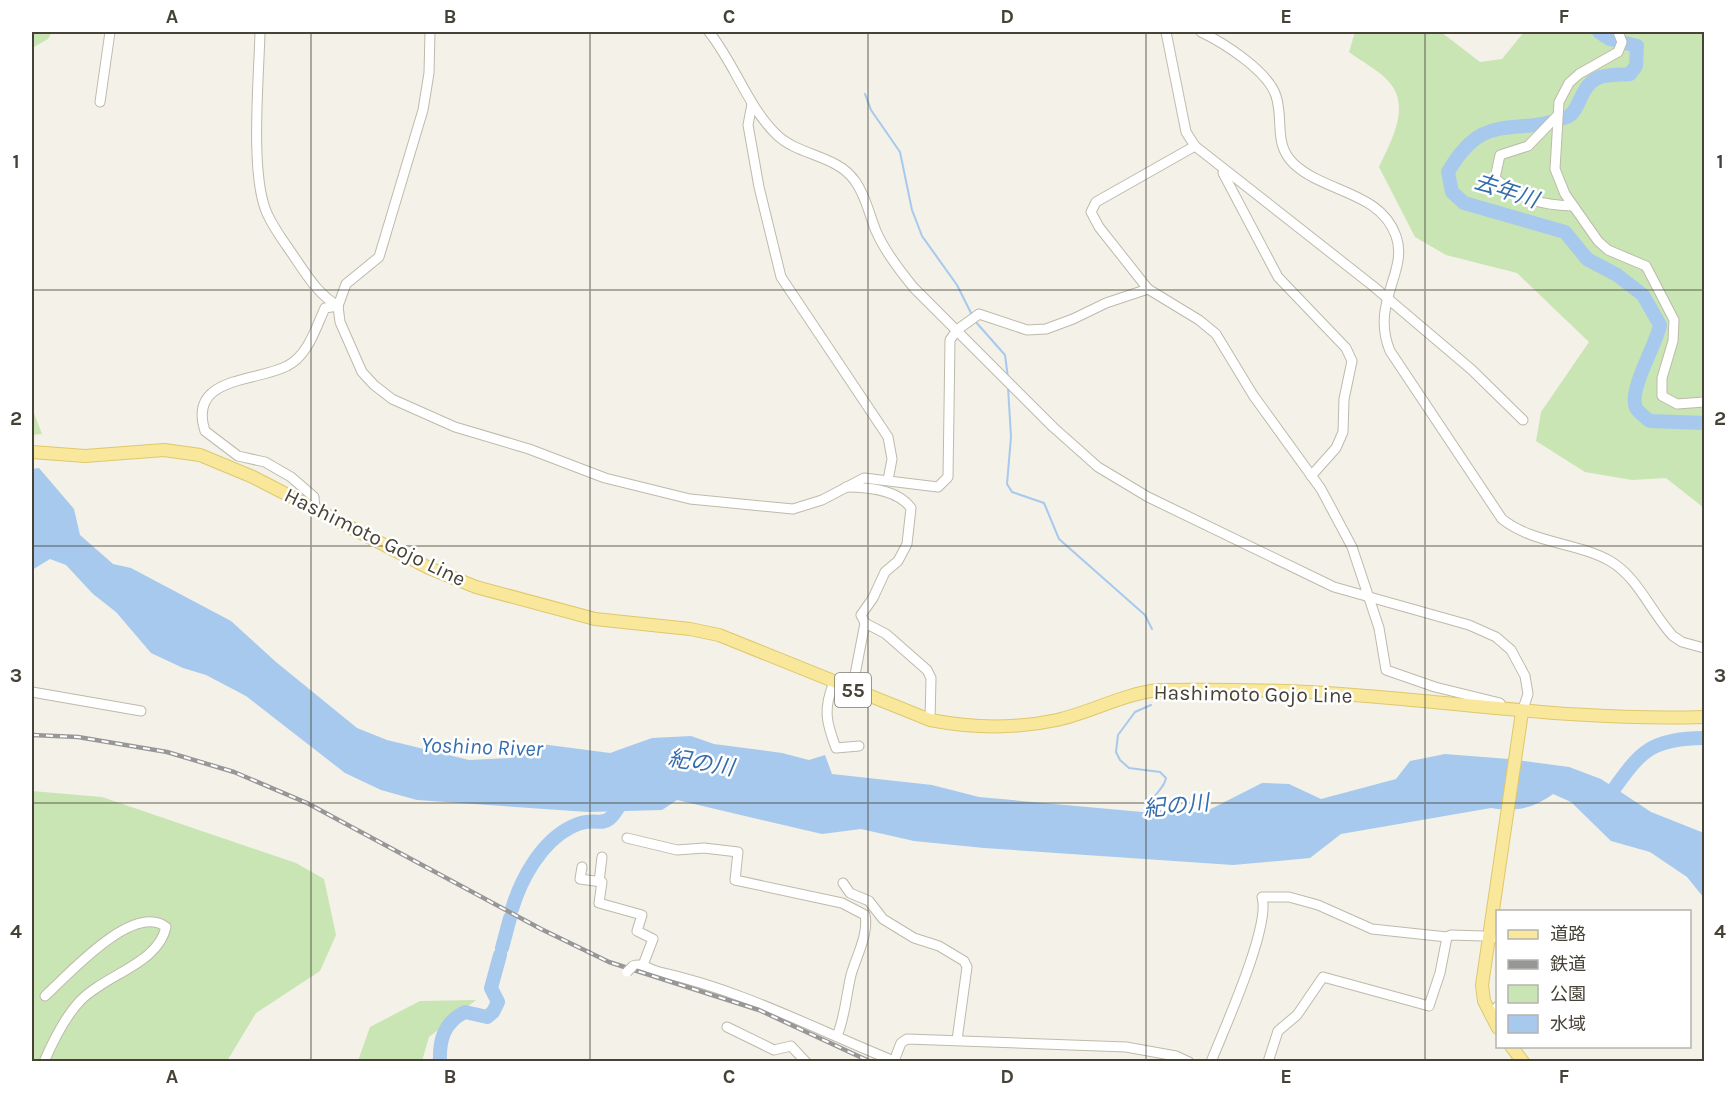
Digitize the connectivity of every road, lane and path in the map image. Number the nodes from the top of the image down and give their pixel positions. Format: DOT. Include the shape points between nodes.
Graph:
graph roads {
  1 [pos="110,32"];
  2 [pos="260,32"];
  3 [pos="430,32"];
  4 [pos="710,32"];
  5 [pos="1166,32"];
  6 [pos="1201,32"];
  7 [pos="1618,32"];
  8 [pos="100,102"];
  9 [pos="752,104"];
  10 [pos="1556,117"];
  11 [pos="1195,146"];
  12 [pos="1220,165"];
  13 [pos="1572,206"];
  14 [pos="1148,288"];
  15 [pos="1386,299"];
  16 [pos="338,306"];
  17 [pos="957,330"];
  18 [pos="1704,402"];
  19 [pos="1523,420"];
  20 [pos="34,452"];
  21 [pos="1311,476"];
  22 [pos="888,480"];
  23 [pos="843,487"];
  24 [pos="315,509"];
  25 [pos="1368,597"];
  26 [pos="865,623"];
  27 [pos="1704,648"];
  28 [pos="834,682"];
  29 [pos="852,690"];
  30 [pos="32,692"];
  31 [pos="1503,709"];
  32 [pos="141,711"];
  33 [pos="1522,712"];
  34 [pos="1704,717"];
  35 [pos="930,720"];
  36 [pos="859,746"];
  37 [pos="627,838"];
  38 [pos="602,857"];
  39 [pos="582,867"];
  40 [pos="599,882"];
  41 [pos="843,884"];
  42 [pos="1486,931"];
  43 [pos="1447,937"];
  44 [pos="45,996"];
  45 [pos="1494,1011"];
  46 [pos="727,1027"];
  47 [pos="837,1036"];
  48 [pos="957,1040"];
  49 [pos="1512,1048"];
  50 [pos="44,1062"];
  51 [pos="806,1062"];
  52 [pos="1189,1062"];
  53 [pos="1211,1062"];
  54 [pos="1268,1062"];
  55 [pos="1523,1062"];
  1 -- 8 [label="street"];
  2 -- 16 [label="street" via="257,120 261,193 277,233 321,295"];
  3 -- 16 [label="street" via="423,110 379,257 346,284"];
  4 -- 9 [label="street"];
  5 -- 11 [label="street" via="1186,132"];
  6 -- 15 [label="street" via="1256,68 1272,87 1281,145 1295,166 1372,205 1391,225 1399,249"];
  7 -- 10 [label="street" via="1622,42 1618,52 1569,83"];
  9 -- 17 [label="street" via="793,147 825,159 854,178 877,233 898,269"];
  9 -- 22 [label="street" via="748,125 780,277 888,437 892,459"];
  10 -- 13 [label="street" via="1555,170"];
  10 -- 13 [label="street" via="1528,146 1500,155 1495,178 1529,200"];
  11 -- 12 [label="street"];
  11 -- 14 [label="street" via="1109,192 1091,212"];
  12 -- 15 [label="street"];
  12 -- 21 [label="street" via="1278,277 1346,348 1352,361 1344,399 1343,432 1336,448"];
  13 -- 18 [label="street" via="1608,250 1646,266 1674,320 1673,341 1660,388 1662,396 1677,404"];
  14 -- 17 [label="street" via="1046,328 1027,330 979,314"];
  14 -- 21 [label="street" via="1216,334 1253,395"];
  15 -- 19 [label="street" via="1473,370"];
  15 -- 27 [label="street" via="1383,325 1390,351 1502,519 1531,535 1610,561 1631,580 1673,636"];
  16 -- 23 [label="street" via="340,322 368,379 392,399 455,427 605,478 690,499 793,509 822,500"];
  16 -- 24 [label="street" via="326,308 302,354 288,366 221,387 206,400 201,412 205,431 238,456 265,462 291,477 314,496"];
  17 -- 22 [label="street" via="950,340 948,477 938,487"];
  17 -- 25 [label="street" via="1098,467 1148,497 1301,573"];
  20 -- 24 [label="main road, Hashimoto Gojo Line / 55" via="85,456 164,450 200,455"];
  21 -- 25 [label="street" via="1352,547"];
  22 -- 23 [label="street" via="864,478"];
  23 -- 26 [label="street" via="870,486 906,501 911,508 907,544 898,561 885,572 861,615"];
  24 -- 28 [label="main road, Hashimoto Gojo Line / 55" via="429,568 476,586 595,619 690,628 719,635"];
  25 -- 31 [label="street" via="1379,628 1386,670 1500,703"];
  25 -- 33 [label="street" via="1469,625 1496,637 1511,650 1525,676 1528,694"];
  26 -- 29 [label="street"];
  26 -- 35 [label="street" via="886,634 927,670 931,678"];
  28 -- 29 [label="main road, Hashimoto Gojo Line / 55"];
  28 -- 36 [label="street" via="826,724 836,748"];
  29 -- 35 [label="main road, Hashimoto Gojo Line / 55"];
  30 -- 32 [label="street"];
  31 -- 33 [label="main road, Hashimoto Gojo Line / 55"];
  31 -- 35 [label="main road, Hashimoto Gojo Line / 55" via="1351,695 1158,690 1136,693 1058,720 1026,725 957,725"];
  33 -- 34 [label="main road, Hashimoto Gojo Line / 55" via="1634,719"];
  33 -- 42 [label="main road"];
  37 -- 47 [label="street" via="677,850 738,852 735,880 842,903 865,915 864,934"];
  38 -- 40 [label="street"];
  39 -- 40 [label="street" via="580,879"];
  40 -- 47 [label="street" via="599,903 642,915 637,931 653,939 631,969 722,987"];
  41 -- 48 [label="street" via="850,893 869,901 883,919 964,961 967,967"];
  42 -- 43 [label="street"];
  42 -- 45 [label="main road" via="1482,986 1484,1001"];
  43 -- 53 [label="street" via="1372,929 1299,900 1262,897 1265,906 1251,959"];
  43 -- 54 [label="street" via="1429,1006 1323,977 1297,1015 1278,1031"];
  44 -- 50 [label="street" via="116,935 148,921 158,921 166,927 163,940 147,958 118,972 80,1001"];
  46 -- 51 [label="street" via="774,1050 791,1047"];
  47 -- 48 [label="street" via="894,1061 907,1038"];
  48 -- 52 [label="street" via="1126,1047"];
  49 -- 55 [label="main road"];
}
